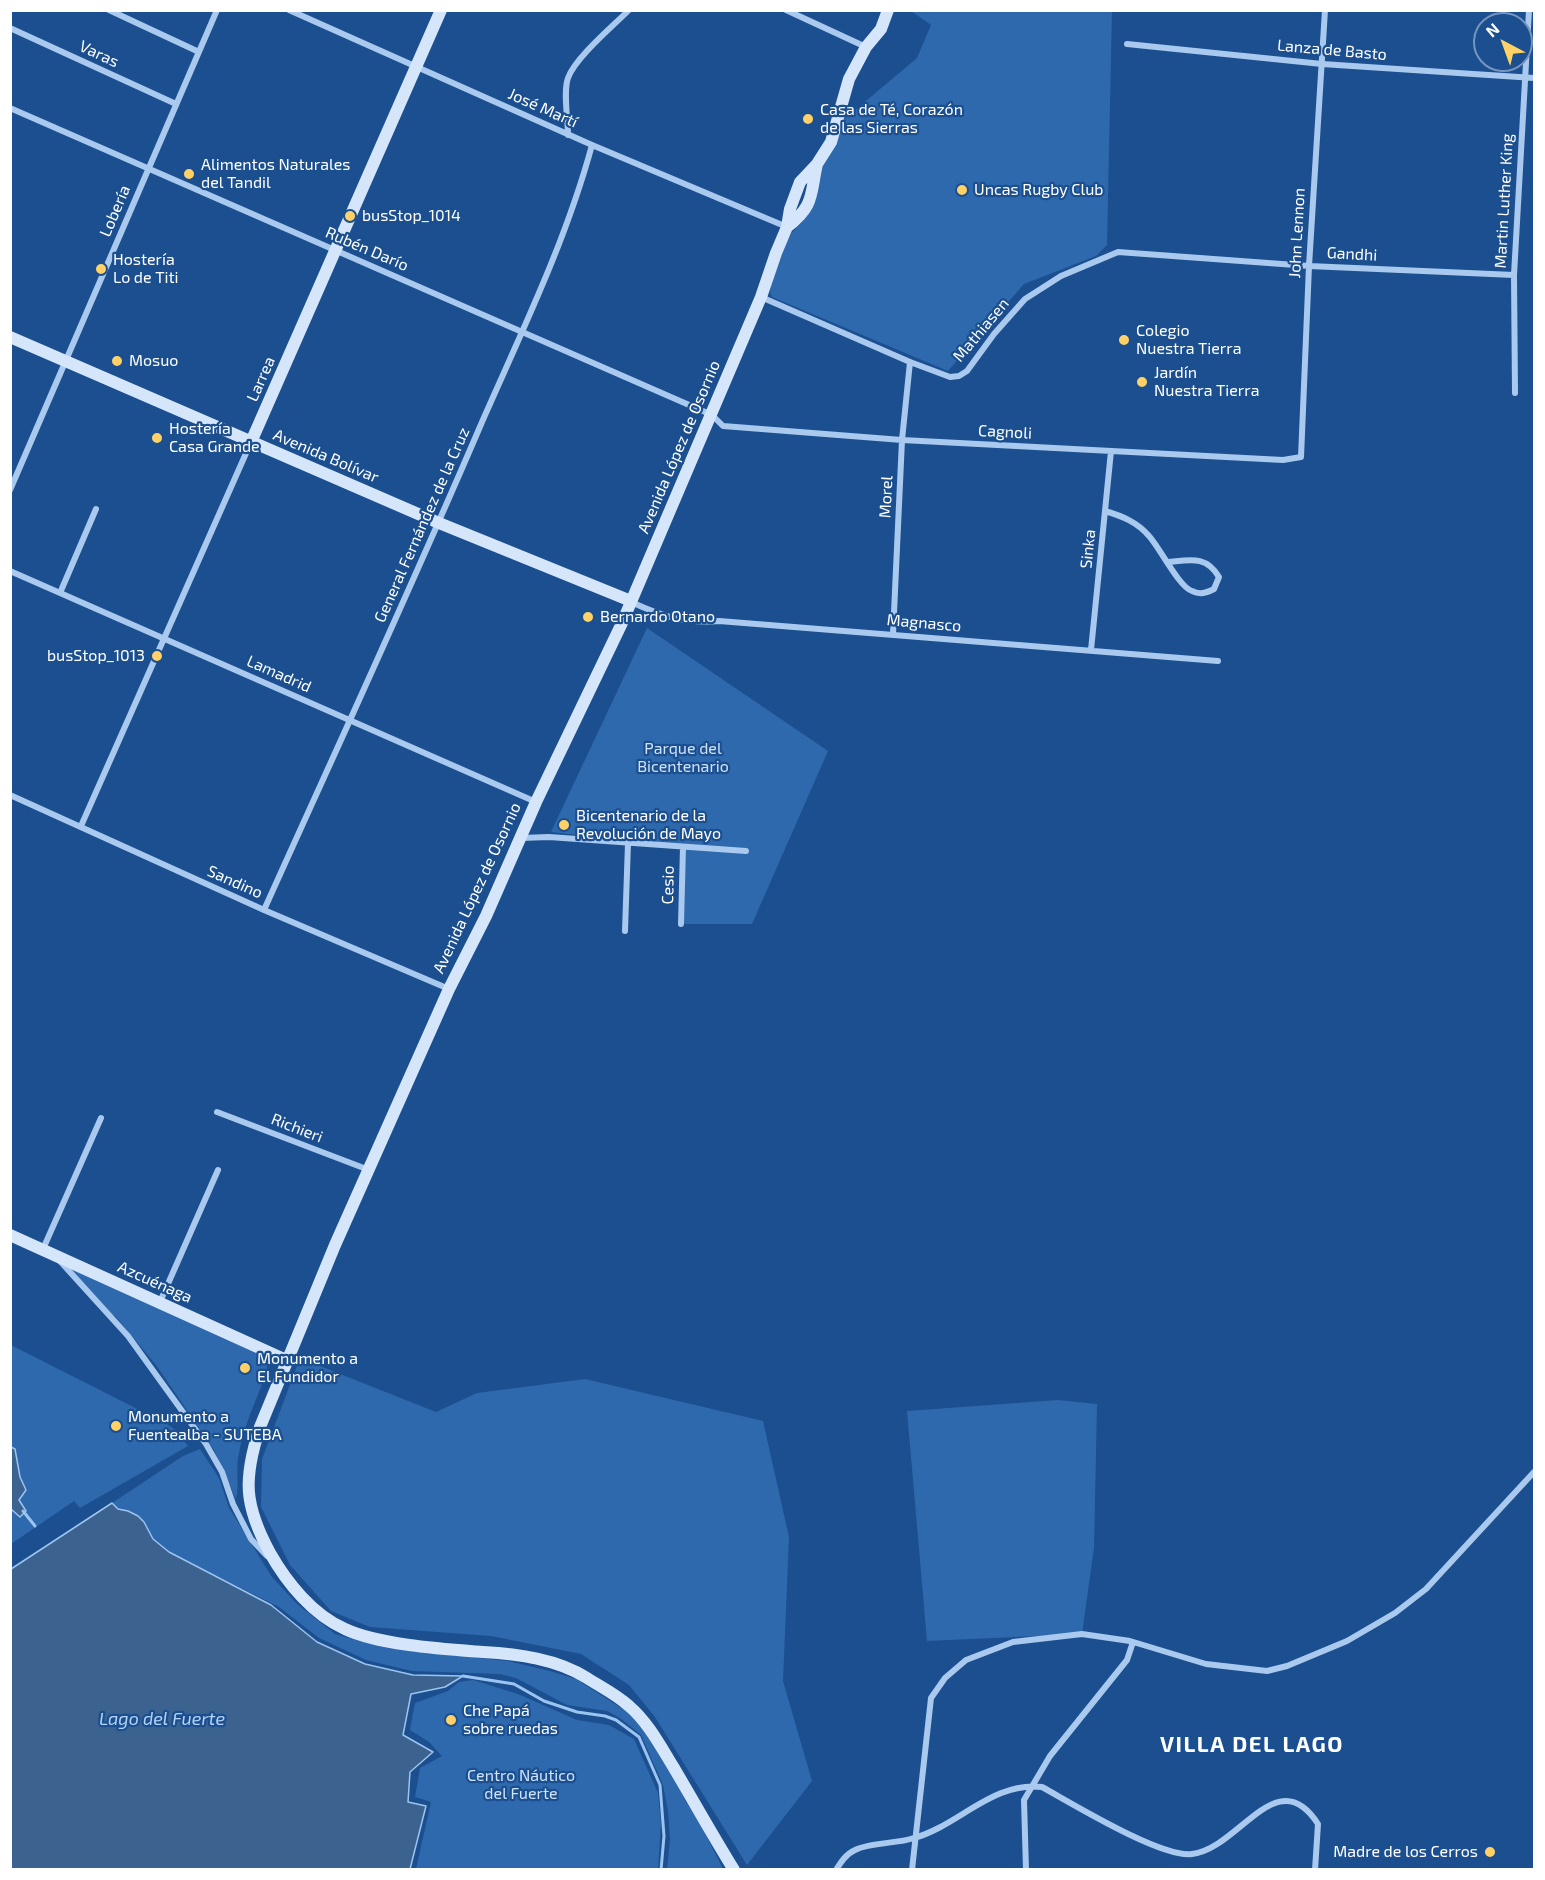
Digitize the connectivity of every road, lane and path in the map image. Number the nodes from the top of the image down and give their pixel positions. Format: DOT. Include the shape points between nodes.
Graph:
graph roads {
  1 [pos="109,10"];
  2 [pos="217,10"];
  3 [pos="289,10"];
  4 [pos="441,10"];
  5 [pos="629,10"];
  6 [pos="786,10"];
  7 [pos="888,10"];
  8 [pos="1325,10"];
  9 [pos="1529,10"];
  10 [pos="10,28"];
  11 [pos="1127,44"];
  12 [pos="866,47"];
  13 [pos="199,52"];
  14 [pos="1322,64"];
  15 [pos="416,66"];
  16 [pos="1524,78"];
  17 [pos="1534,78"];
  18 [pos="176,104"];
  19 [pos="10,108"];
  20 [pos="568,135"];
  21 [pos="592,145"];
  22 [pos="148,169"];
  23 [pos="787,227"];
  24 [pos="335,250"];
  25 [pos="1118,252"];
  26 [pos="1309,266"];
  27 [pos="1514,275"];
  28 [pos="761,297"];
  29 [pos="522,331"];
  30 [pos="10,337"];
  31 [pos="65,360"];
  32 [pos="910,362"];
  33 [pos="1515,393"];
  34 [pos="712,415"];
  35 [pos="902,440"];
  36 [pos="251,442"];
  37 [pos="1111,451"];
  38 [pos="1301,457"];
  39 [pos="10,490"];
  40 [pos="96,508"];
  41 [pos="1105,511"];
  42 [pos="439,523"];
  43 [pos="1168,562"];
  44 [pos="10,571"];
  45 [pos="60,592"];
  46 [pos="631,602"];
  47 [pos="893,634"];
  48 [pos="165,639"];
  49 [pos="1091,650"];
  50 [pos="1218,661"];
  51 [pos="350,719"];
  52 [pos="10,795"];
  53 [pos="536,802"];
  54 [pos="81,826"];
  55 [pos="520,838"];
  56 [pos="628,843"];
  57 [pos="683,847"];
  58 [pos="746,851"];
  59 [pos="264,910"];
  60 [pos="681,924"];
  61 [pos="625,931"];
  62 [pos="449,989"];
  63 [pos="217,1112"];
  64 [pos="101,1118"];
  65 [pos="218,1170"];
  66 [pos="369,1170"];
  67 [pos="10,1235"];
  68 [pos="43,1249"];
  69 [pos="55,1255"];
  70 [pos="160,1302"];
  71 [pos="286,1360"];
  72 [pos="1534,1472"];
  73 [pos="280,1569"];
  74 [pos="1133,1642"];
  75 [pos="1031,1786"];
  76 [pos="915,1838"];
  77 [pos="734,1869"];
  78 [pos="836,1869"];
  79 [pos="912,1869"];
  80 [pos="1026,1869"];
  81 [pos="1315,1869"];
  1 -- 13 [label="street"];
  2 -- 13 [label="street, Lobería"];
  3 -- 15 [label="street, José Martí"];
  4 -- 15 [label="main road, Larrea"];
  5 -- 20 [label="street" via="568,78"];
  6 -- 12 [label="street"];
  7 -- 12 [label="main road, Avenida López de Osornio" via="881,29"];
  8 -- 14 [label="street, John Lennon"];
  9 -- 16 [label="street, Martin Luther King"];
  10 -- 18 [label="street, Varas"];
  11 -- 14 [label="street, Lanza de Basto"];
  12 -- 23 [label="main road, Avenida López de Osornio" via="849,79 831,141 817,164 810,201 802,215"];
  13 -- 18 [label="street, Lobería"];
  14 -- 16 [label="street, Lanza de Basto"];
  14 -- 26 [label="street, John Lennon"];
  15 -- 20 [label="street, José Martí"];
  15 -- 24 [label="main road, Larrea"];
  16 -- 17 [label="street, Lanza de Basto"];
  16 -- 27 [label="street, Martin Luther King"];
  18 -- 22 [label="street, Lobería"];
  19 -- 22 [label="street, Rubén Darío"];
  20 -- 21 [label="street, José Martí"];
  21 -- 23 [label="street, José Martí"];
  21 -- 29 [label="street, General Fernández de la Cruz" via="581,184"];
  22 -- 24 [label="street, Rubén Darío"];
  22 -- 31 [label="street, Lobería"];
  23 -- 28 [label="main road, Avenida López de Osornio"];
  24 -- 29 [label="street, Rubén Darío"];
  24 -- 36 [label="main road, Larrea"];
  25 -- 26 [label="street, Gandhi"];
  25 -- 32 [label="street, Mathiasen" via="1061,276 1025,299 959,376 950,377"];
  26 -- 27 [label="street, Gandhi"];
  26 -- 38 [label="street, John Lennon"];
  27 -- 33 [label="street, Martin Luther King"];
  28 -- 32 [label="street, Mathiasen"];
  28 -- 34 [label="main road, Avenida López de Osornio"];
  29 -- 34 [label="street, Rubén Darío"];
  29 -- 42 [label="street, General Fernández de la Cruz"];
  30 -- 31 [label="main road, Avenida Bolívar"];
  31 -- 36 [label="main road, Avenida Bolívar"];
  31 -- 39 [label="street, Lobería"];
  32 -- 35 [label="street, Morel"];
  34 -- 35 [label="street, Cagnoli" via="723,426"];
  34 -- 46 [label="main road, Avenida López de Osornio"];
  35 -- 37 [label="street, Cagnoli"];
  35 -- 47 [label="street, Morel"];
  36 -- 42 [label="main road, Avenida Bolívar"];
  36 -- 48 [label="street, Larrea"];
  37 -- 38 [label="street, Cagnoli" via="1283,460"];
  37 -- 41 [label="street, Sinka"];
  40 -- 45 [label="street"];
  41 -- 43 [label="street" via="1137,525"];
  41 -- 49 [label="street, Sinka"];
  42 -- 46 [label="main road, Avenida Bolívar"];
  42 -- 51 [label="street, General Fernández de la Cruz"];
  43 -- 43 [label="street" via="1189,591 1203,594 1214,590 1219,578 1213,567 1192,560"];
  44 -- 45 [label="street, Lamadrid"];
  45 -- 48 [label="street, Lamadrid"];
  46 -- 47 [label="street, Magnasco" via="659,615 699,623 719,621"];
  46 -- 53 [label="main road, Avenida López de Osornio"];
  47 -- 49 [label="street, Magnasco"];
  48 -- 51 [label="street, Lamadrid"];
  48 -- 54 [label="street, Larrea"];
  49 -- 50 [label="street, Magnasco"];
  51 -- 53 [label="street, Lamadrid"];
  51 -- 59 [label="street, General Fernández de la Cruz"];
  52 -- 54 [label="street, Sandino"];
  53 -- 55 [label="main road, Avenida López de Osornio"];
  54 -- 59 [label="street, Sandino"];
  55 -- 56 [label="street"];
  55 -- 62 [label="main road, Avenida López de Osornio"];
  56 -- 57 [label="street"];
  56 -- 61 [label="street"];
  57 -- 58 [label="street"];
  57 -- 60 [label="street, Cesio"];
  59 -- 62 [label="street, Sandino"];
  62 -- 66 [label="main road, Avenida López de Osornio"];
  63 -- 66 [label="street, Richieri"];
  64 -- 68 [label="street"];
  65 -- 70 [label="street"];
  66 -- 71 [label="main road, Avenida López de Osornio"];
  67 -- 68 [label="main road, Azcuénaga"];
  68 -- 69 [label="main road, Azcuénaga"];
  69 -- 70 [label="main road, Azcuénaga"];
  69 -- 73 [label="street" via="128,1336 206,1444 251,1539"];
  70 -- 71 [label="main road, Azcuénaga"];
  71 -- 73 [label="main road, Avenida López de Osornio" via="251,1454 247,1477 254,1519"];
  72 -- 74 [label="street" via="1426,1589 1356,1636 1307,1658 1267,1671 1206,1664"];
  73 -- 77 [label="main road, Avenida López de Osornio" via="322,1615 344,1629 400,1643 519,1654 585,1677 629,1706 655,1737"];
  74 -- 75 [label="street" via="1127,1660 1050,1755"];
  74 -- 76 [label="street" via="1082,1634 1013,1642 966,1660 945,1678 931,1698"];
  75 -- 76 [label="street" via="1013,1788 990,1798"];
  75 -- 80 [label="street" via="1024,1800"];
  75 -- 81 [label="street" via="1042,1787 1139,1839 1190,1855 1209,1851 1268,1805 1288,1800 1302,1804 1317,1824"];
  76 -- 78 [label="street" via="855,1849"];
  76 -- 79 [label="street"];
}
